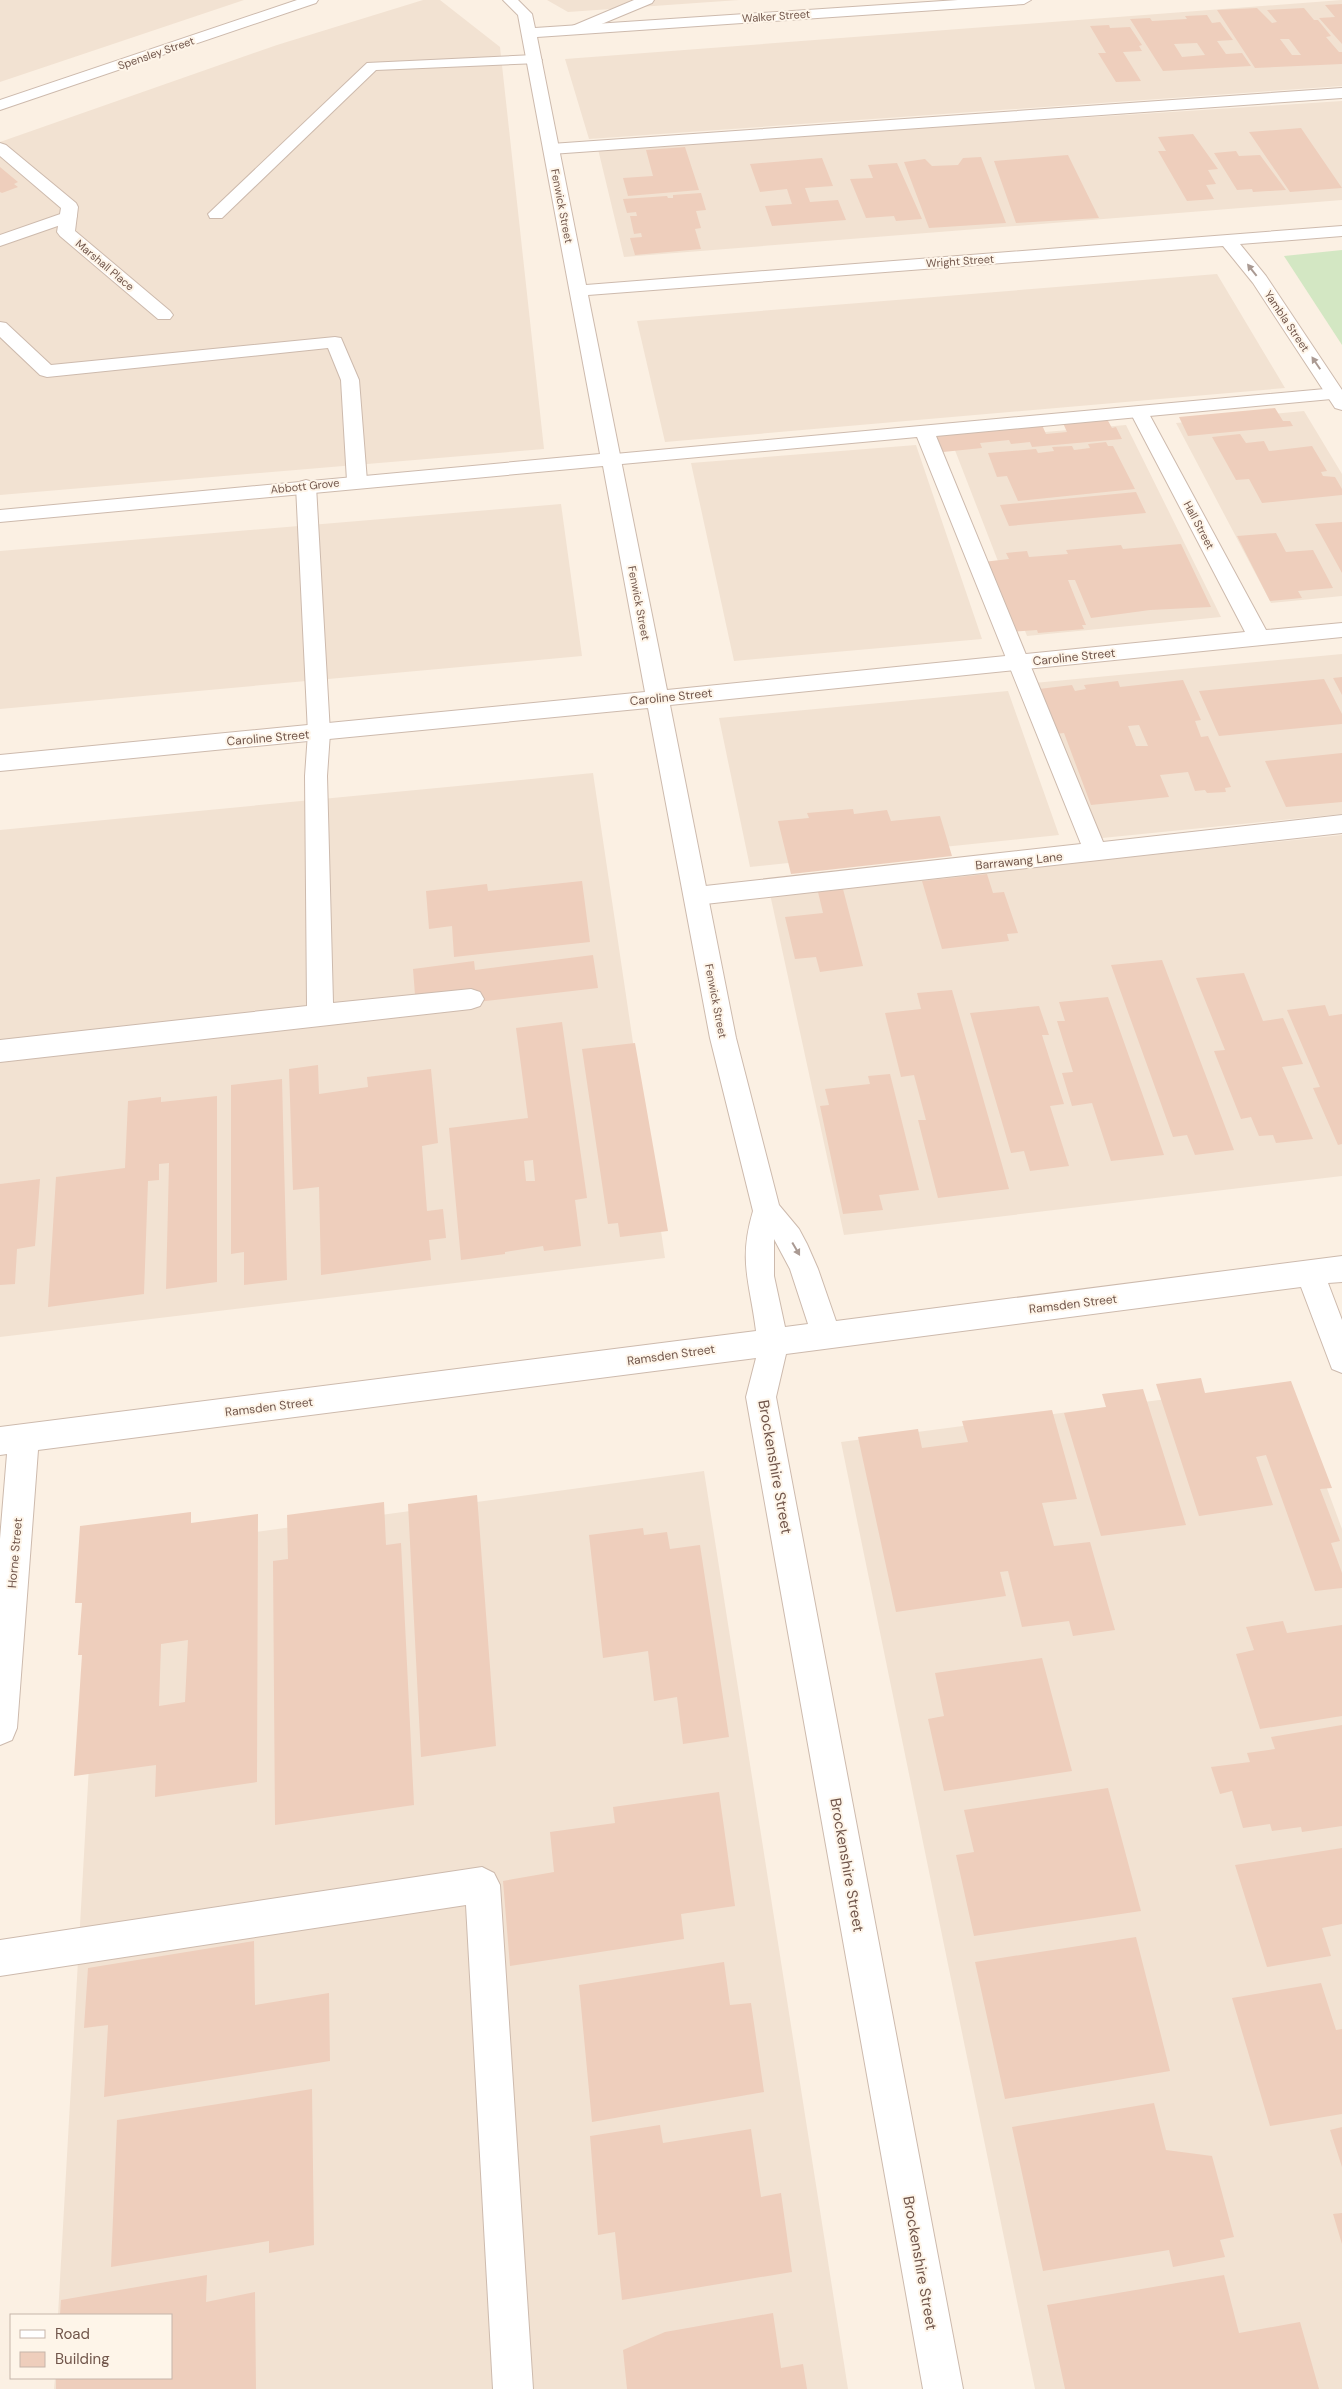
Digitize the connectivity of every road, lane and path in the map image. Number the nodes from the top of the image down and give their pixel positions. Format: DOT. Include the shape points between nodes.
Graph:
graph roads {
  1 [pos="311,0"];
  2 [pos="510,0"];
  3 [pos="647,0"];
  4 [pos="1024,0"];
  5 [pos="891,4"];
  6 [pos="575,30"];
  7 [pos="528,33"];
  8 [pos="534,60"];
  9 [pos="1342,93"];
  10 [pos="0,106"];
  11 [pos="0,148"];
  12 [pos="551,149"];
  13 [pos="216,214"];
  14 [pos="69,216"];
  15 [pos="1342,231"];
  16 [pos="0,241"];
  17 [pos="1228,241"];
  18 [pos="578,291"];
  19 [pos="164,315"];
  20 [pos="0,327"];
  21 [pos="1339,399"];
  22 [pos="1139,412"];
  23 [pos="924,431"];
  24 [pos="611,459"];
  25 [pos="357,481"];
  26 [pos="306,486"];
  27 [pos="0,516"];
  28 [pos="1342,630"];
  29 [pos="1259,638"];
  30 [pos="1018,662"];
  31 [pos="658,699"];
  32 [pos="319,733"];
  33 [pos="0,763"];
  34 [pos="1342,824"];
  35 [pos="1096,853"];
  36 [pos="696,896"];
  37 [pos="471,999"];
  38 [pos="320,1015"];
  39 [pos="0,1051"];
  40 [pos="766,1211"];
  41 [pos="1342,1269"];
  42 [pos="1310,1273"];
  43 [pos="826,1336"];
  44 [pos="772,1341"];
  45 [pos="1342,1359"];
  46 [pos="12,1440"];
  47 [pos="0,1728"];
  48 [pos="0,1958"];
  49 [pos="513,2389"];
  50 [pos="943,2389"];
  1 -- 10 [label="street, Spensley Street"];
  2 -- 7 [label="street, Fenwick Street" via="525,14"];
  3 -- 6 [label="street"];
  4 -- 5 [label="street, Walker Street"];
  5 -- 6 [label="street, Walker Street"];
  6 -- 7 [label="street, Walker Street"];
  7 -- 8 [label="street, Fenwick Street"];
  8 -- 12 [label="street, Fenwick Street"];
  8 -- 13 [label="street" via="372,66"];
  9 -- 12 [label="street"];
  11 -- 14 [label="street, Marshall Place" via="70,207"];
  12 -- 18 [label="street, Fenwick Street"];
  14 -- 16 [label="street"];
  14 -- 19 [label="street, Marshall Place" via="66,232"];
  15 -- 17 [label="street, Wright Street"];
  17 -- 18 [label="street, Wright Street"];
  21 -- 17 [label="street, Yambla Street, one-way" via="1260,280"];
  18 -- 24 [label="street, Fenwick Street"];
  20 -- 25 [label="street" via="47,371 335,342 350,380"];
  21 -- 22 [label="street, Abbott Grove"];
  22 -- 23 [label="street, Abbott Grove"];
  22 -- 29 [label="street, Hall Street"];
  23 -- 24 [label="street, Abbott Grove"];
  23 -- 30 [label="street"];
  24 -- 25 [label="street, Abbott Grove"];
  24 -- 31 [label="street, Fenwick Street"];
  25 -- 26 [label="street, Abbott Grove"];
  26 -- 27 [label="street, Abbott Grove"];
  26 -- 32 [label="street"];
  28 -- 29 [label="street, Caroline Street"];
  29 -- 30 [label="street, Caroline Street"];
  30 -- 31 [label="street, Caroline Street"];
  30 -- 35 [label="street"];
  31 -- 32 [label="street, Caroline Street"];
  31 -- 36 [label="street, Fenwick Street"];
  32 -- 33 [label="street, Caroline Street"];
  32 -- 38 [label="street" via="316,776"];
  34 -- 35 [label="street, Barrawang Lane"];
  35 -- 36 [label="street, Barrawang Lane"];
  36 -- 40 [label="street, Fenwick Street" via="723,1038"];
  37 -- 38 [label="street"];
  38 -- 39 [label="street"];
  40 -- 43 [label="street, one-way" via="782,1225 800,1256"];
  40 -- 44 [label="street" via="758,1234 756,1261"];
  41 -- 42 [label="street, Ramsden Street"];
  42 -- 43 [label="street, Ramsden Street"];
  42 -- 45 [label="street"];
  43 -- 44 [label="street, Ramsden Street"];
  44 -- 46 [label="street, Ramsden Street"];
  44 -- 50 [label="street, Brockenshire Street" via="761,1397"];
  46 -- 47 [label="street, Horne Street"];
  48 -- 49 [label="street" via="482,1885"];
}
